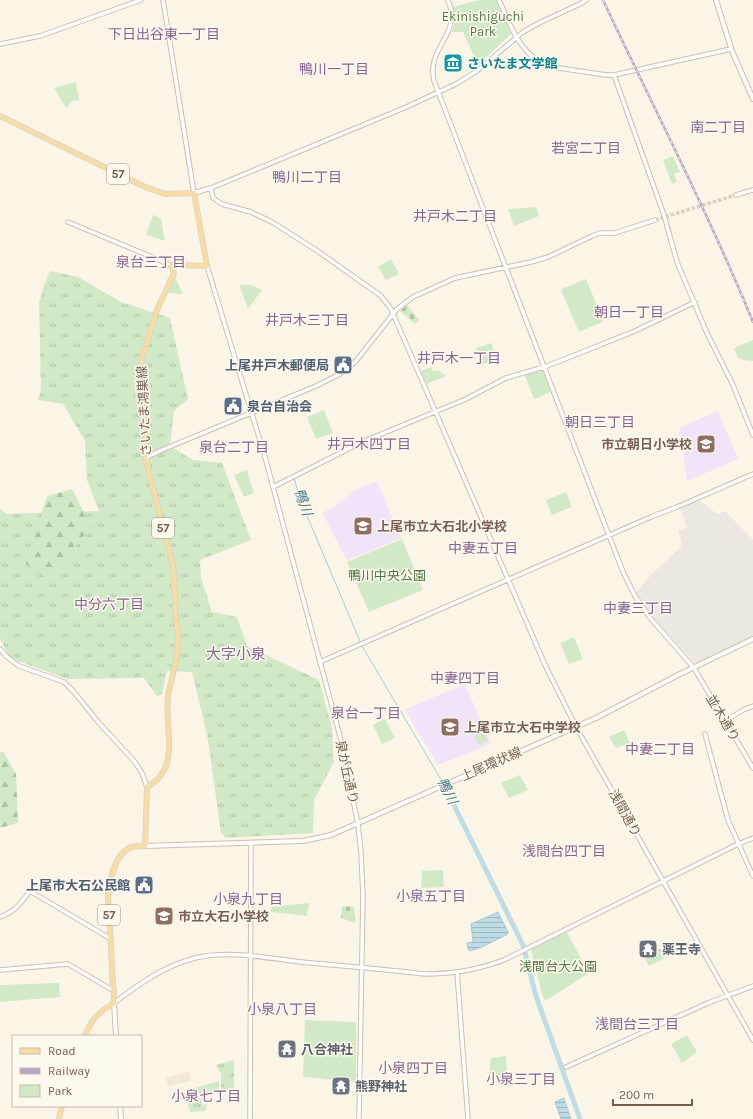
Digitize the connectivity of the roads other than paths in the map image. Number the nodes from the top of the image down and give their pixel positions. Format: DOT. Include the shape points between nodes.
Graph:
graph roads {
  1 [pos="141,0"];
  2 [pos="162,0"];
  3 [pos="448,0"];
  4 [pos="499,0"];
  5 [pos="576,0"];
  6 [pos="586,0"];
  7 [pos="716,0"];
  8 [pos="578,6"];
  9 [pos="516,37"];
  10 [pos="0,44"];
  11 [pos="732,49"];
  12 [pos="614,75"];
  13 [pos="438,92"];
  14 [pos="753,99"];
  15 [pos="0,116"];
  16 [pos="211,188"];
  17 [pos="753,190"];
  18 [pos="194,194"];
  19 [pos="736,195"];
  20 [pos="655,220"];
  21 [pos="68,222"];
  22 [pos="172,265"];
  23 [pos="207,266"];
  24 [pos="505,268"];
  25 [pos="695,302"];
  26 [pos="393,313"];
  27 [pos="544,367"];
  28 [pos="252,412"];
  29 [pos="435,412"];
  30 [pos="753,434"];
  31 [pos="146,460"];
  32 [pos="753,474"];
  33 [pos="273,487"];
  34 [pos="609,536"];
  35 [pos="509,580"];
  36 [pos="753,639"];
  37 [pos="0,649"];
  38 [pos="320,662"];
  39 [pos="694,668"];
  40 [pos="753,706"];
  41 [pos="725,721"];
  42 [pos="576,727"];
  43 [pos="705,734"];
  44 [pos="753,768"];
  45 [pos="147,786"];
  46 [pos="358,824"];
  47 [pos="753,838"];
  48 [pos="251,843"];
  49 [pos="738,844"];
  50 [pos="145,846"];
  51 [pos="753,876"];
  52 [pos="663,881"];
  53 [pos="0,917"];
  54 [pos="111,939"];
  55 [pos="250,957"];
  56 [pos="361,967"];
  57 [pos="0,970"];
  58 [pos="457,972"];
  59 [pos="753,986"];
  60 [pos="114,991"];
  61 [pos="728,995"];
  62 [pos="114,1003"];
  63 [pos="85,1035"];
  64 [pos="116,1035"];
  65 [pos="753,1040"];
  66 [pos="566,1067"];
  67 [pos="62,1107"];
  68 [pos="120,1107"];
  69 [pos="59,1119"];
  70 [pos="121,1119"];
  71 [pos="250,1119"];
  72 [pos="358,1119"];
  73 [pos="468,1119"];
  1 -- 10 [label="street" via="40,36"];
  2 -- 18 [label="street"];
  3 -- 13 [label="street, 並木通り" via="452,12 451,26 432,65"];
  4 -- 9 [label="street"];
  5 -- 8 [label="street"];
  6 -- 8 [label="street"];
  7 -- 11 [label="main road"];
  8 -- 9 [label="street" via="539,23"];
  9 -- 12 [label="street" via="530,55 545,65"];
  9 -- 13 [label="street" via="470,76"];
  11 -- 12 [label="street"];
  11 -- 14 [label="main road"];
  12 -- 25 [label="street" via="664,215 677,262"];
  13 -- 16 [label="street"];
  13 -- 24 [label="street, 並木通り"];
  15 -- 18 [label="main road, 57" via="145,187 165,194"];
  16 -- 18 [label="street"];
  16 -- 26 [label="street, 浅間通り" via="213,198 222,204 251,212 272,222 322,254 381,296"];
  17 -- 19 [label="street"];
  18 -- 23 [label="main road"];
  20 -- 24 [label="street" via="615,233 600,233 548,257"];
  21 -- 22 [label="street"];
  22 -- 23 [label="main road"];
  22 -- 31 [label="main road, さいたま鴻巣線 / 57" via="174,273 157,310 142,357 140,390 146,419"];
  23 -- 28 [label="street, 泉が丘通り"];
  24 -- 26 [label="street" via="455,278 407,301"];
  24 -- 27 [label="street, 並木通り"];
  25 -- 27 [label="street" via="635,331"];
  25 -- 30 [label="street"];
  26 -- 28 [label="street" via="355,362 340,374"];
  26 -- 29 [label="street, 浅間通り"];
  27 -- 29 [label="street" via="506,378 466,400"];
  27 -- 34 [label="street, 並木通り"];
  28 -- 31 [label="street" via="162,450"];
  28 -- 33 [label="street, 泉が丘通り"];
  29 -- 33 [label="street" via="362,442"];
  29 -- 35 [label="street, 浅間通り"];
  31 -- 45 [label="main road, さいたま鴻巣線 / 57" via="173,566 178,642 168,697 168,761 156,782"];
  32 -- 34 [label="street"];
  33 -- 38 [label="street, 泉が丘通り"];
  34 -- 35 [label="street"];
  34 -- 39 [label="street, 並木通り" via="623,572 641,606"];
  35 -- 38 [label="street"];
  35 -- 42 [label="street, 浅間通り" via="546,667"];
  36 -- 39 [label="main road, 上尾環状線"];
  37 -- 45 [label="street" via="7,658 19,666 62,681 69,687 135,762"];
  38 -- 46 [label="street, 泉が丘通り" via="340,736"];
  39 -- 41 [label="street, 並木通り"];
  39 -- 42 [label="main road, 上尾環状線"];
  40 -- 41 [label="street"];
  41 -- 44 [label="street, 並木通り"];
  42 -- 46 [label="main road, 上尾環状線"];
  42 -- 52 [label="street, 浅間通り"];
  43 -- 49 [label="street" via="728,820"];
  45 -- 50 [label="main road"];
  46 -- 48 [label="main road, 上尾環状線" via="312,840"];
  46 -- 56 [label="street, 泉が丘通り" via="363,875"];
  47 -- 49 [label="street"];
  48 -- 50 [label="main road, 上尾環状線"];
  48 -- 55 [label="street"];
  49 -- 51 [label="street"];
  49 -- 52 [label="street"];
  50 -- 54 [label="main road, 57" via="132,847 124,852 114,868 108,895"];
  52 -- 58 [label="street" via="488,966"];
  52 -- 61 [label="street, 浅間通り"];
  53 -- 54 [label="street" via="11,913 30,891"];
  54 -- 60 [label="main road, 57"];
  55 -- 56 [label="street"];
  55 -- 62 [label="street" via="219,955 186,961 158,973"];
  55 -- 71 [label="street"];
  56 -- 58 [label="street" via="424,974"];
  56 -- 72 [label="street, 泉が丘通り"];
  57 -- 60 [label="street" via="68,964"];
  58 -- 73 [label="street"];
  59 -- 61 [label="street"];
  60 -- 62 [label="main road, 57"];
  61 -- 65 [label="street, 浅間通り"];
  61 -- 66 [label="street"];
  62 -- 63 [label="main road" via="95,1016"];
  62 -- 64 [label="main road"];
  67 -- 69 [label="main road"];
  68 -- 70 [label="main road"];
}
